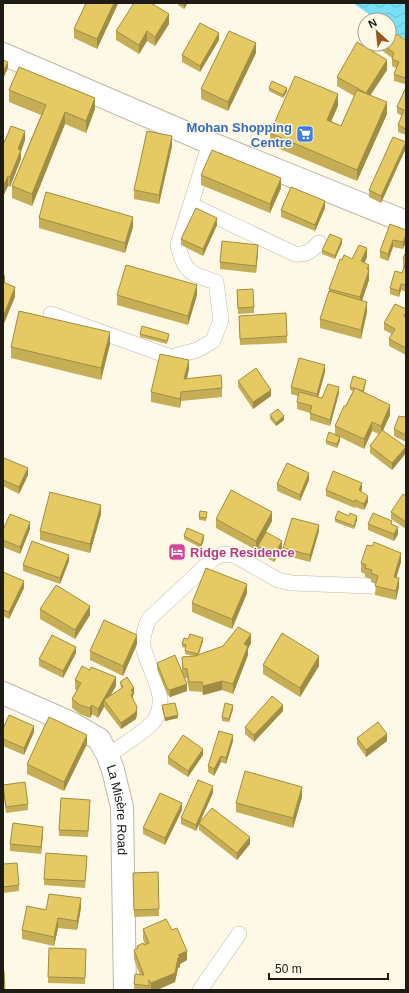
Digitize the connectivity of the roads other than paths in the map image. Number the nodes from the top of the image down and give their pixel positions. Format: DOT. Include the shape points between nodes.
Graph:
graph roads {
  1 [pos="3,54"];
  2 [pos="210,143"];
  3 [pos="191,205"];
  4 [pos="406,222"];
  5 [pos="319,243"];
  6 [pos="52,314"];
  7 [pos="370,586"];
  8 [pos="3,693"];
  9 [pos="108,756"];
  10 [pos="239,934"];
  11 [pos="125,990"];
  12 [pos="200,990"];
  1 -- 2 [label="main road"];
  2 -- 3 [label="street"];
  2 -- 4 [label="main road"];
  3 -- 5 [label="street" via="295,254 304,255"];
  3 -- 6 [label="street" via="178,246 181,262 192,274 216,282 221,320 213,340 197,350 171,357"];
  7 -- 9 [label="street" via="292,583 278,580 234,556 224,554 214,558 149,619 144,631 143,645 160,693 160,710 153,722"];
  8 -- 9 [label="main road, La Misère Road" via="71,723 99,739"];
  9 -- 11 [label="main road, La Misère Road" via="122,807"];
  10 -- 12 [label="street"];
}
